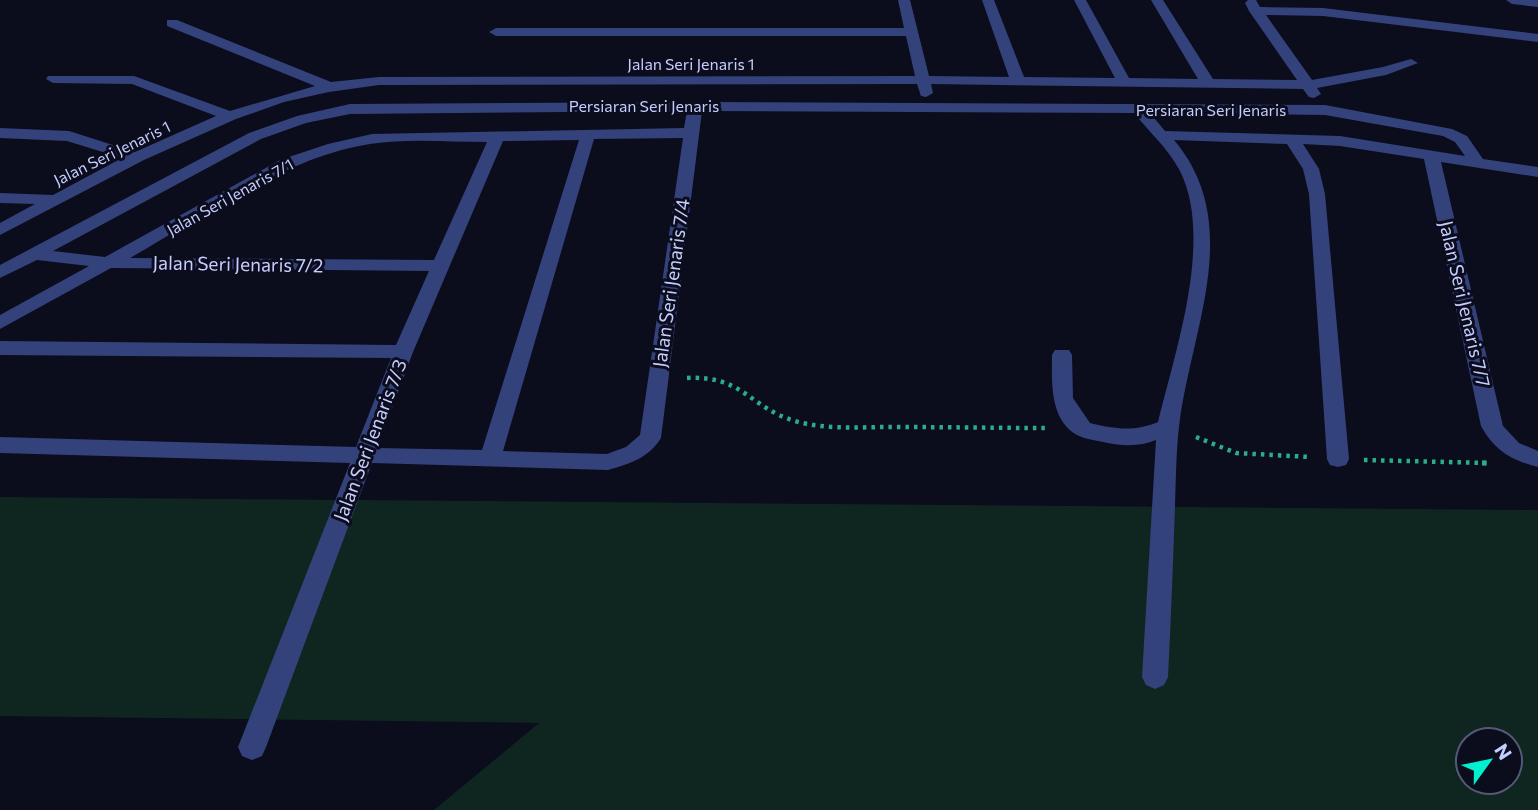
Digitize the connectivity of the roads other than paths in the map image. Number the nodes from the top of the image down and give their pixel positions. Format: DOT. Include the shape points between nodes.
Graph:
graph roads {
  1 [pos="904,0"];
  2 [pos="988,0"];
  3 [pos="1080,0"];
  4 [pos="1157,0"];
  5 [pos="1513,0"];
  6 [pos="1538,3"];
  7 [pos="1252,5"];
  8 [pos="172,23"];
  9 [pos="496,32"];
  10 [pos="911,32"];
  11 [pos="1538,38"];
  12 [pos="1411,63"];
  13 [pos="53,79"];
  14 [pos="923,80"];
  15 [pos="1018,81"];
  16 [pos="501,82"];
  17 [pos="1124,82"];
  18 [pos="1208,83"];
  19 [pos="1308,85"];
  20 [pos="327,86"];
  21 [pos="695,106"];
  22 [pos="488,107"];
  23 [pos="929,108"];
  24 [pos="1139,110"];
  25 [pos="1325,110"];
  26 [pos="230,116"];
  27 [pos="0,133"];
  28 [pos="690,133"];
  29 [pos="588,135"];
  30 [pos="1159,135"];
  31 [pos="497,137"];
  32 [pos="1292,139"];
  33 [pos="1431,154"];
  34 [pos="137,158"];
  35 [pos="1477,161"];
  36 [pos="1538,172"];
  37 [pos="0,198"];
  38 [pos="56,200"];
  39 [pos="0,230"];
  40 [pos="35,254"];
  41 [pos="111,263"];
  42 [pos="441,266"];
  43 [pos="0,272"];
  44 [pos="0,323"];
  45 [pos="0,348"];
  46 [pos="403,352"];
  47 [pos="1062,355"];
  48 [pos="1168,426"];
  49 [pos="0,445"];
  50 [pos="366,454"];
  51 [pos="490,459"];
  52 [pos="1338,459"];
  53 [pos="1538,460"];
  54 [pos="1154,677"];
  55 [pos="252,747"];
  1 -- 10 [label="street"];
  2 -- 15 [label="street"];
  3 -- 17 [label="street"];
  4 -- 18 [label="street"];
  5 -- 6 [label="street"];
  7 -- 11 [label="street"];
  7 -- 19 [label="street"];
  8 -- 20 [label="street"];
  9 -- 10 [label="street"];
  10 -- 14 [label="street"];
  12 -- 19 [label="street, Jalan Seri Jenaris 1"];
  13 -- 26 [label="street" via="134,80"];
  14 -- 15 [label="street, Jalan Seri Jenaris 1"];
  14 -- 16 [label="street, Jalan Seri Jenaris 1"];
  14 -- 23 [label="street"];
  15 -- 17 [label="street, Jalan Seri Jenaris 1"];
  16 -- 20 [label="street, Jalan Seri Jenaris 1" via="379,81"];
  16 -- 22 [label="street"];
  17 -- 18 [label="street, Jalan Seri Jenaris 1"];
  18 -- 19 [label="street, Jalan Seri Jenaris 1"];
  19 -- 25 [label="street"];
  20 -- 26 [label="street, Jalan Seri Jenaris 1"];
  21 -- 22 [label="street, Persiaran Seri Jenaris"];
  21 -- 23 [label="street, Persiaran Seri Jenaris"];
  21 -- 28 [label="street, Jalan Seri Jenaris 7/4"];
  22 -- 40 [label="street, Persiaran Seri Jenaris" via="351,109 302,118 213,156"];
  23 -- 24 [label="street, Persiaran Seri Jenaris"];
  24 -- 25 [label="street, Persiaran Seri Jenaris"];
  24 -- 30 [label="street"];
  25 -- 35 [label="street, Persiaran Seri Jenaris" via="1447,132 1461,139"];
  26 -- 34 [label="street, Jalan Seri Jenaris 1"];
  27 -- 34 [label="street" via="69,136"];
  28 -- 29 [label="street, Jalan Seri Jenaris 7/1"];
  28 -- 51 [label="street, Jalan Seri Jenaris 7/4" via="650,438 634,453 608,463"];
  29 -- 31 [label="street, Jalan Seri Jenaris 7/1"];
  29 -- 51 [label="street"];
  30 -- 32 [label="street"];
  30 -- 48 [label="street" via="1188,172 1196,192 1201,271"];
  31 -- 41 [label="street, Jalan Seri Jenaris 7/1" via="372,139 334,147 286,163"];
  31 -- 42 [label="street, Jalan Seri Jenaris 7/3"];
  32 -- 33 [label="street"];
  32 -- 52 [label="street" via="1311,169 1317,194"];
  33 -- 35 [label="street"];
  33 -- 53 [label="street, Jalan Seri Jenaris 7/7" via="1492,426 1510,449"];
  34 -- 38 [label="street, Jalan Seri Jenaris 1"];
  35 -- 36 [label="street"];
  37 -- 38 [label="street"];
  38 -- 39 [label="street, Jalan Seri Jenaris 1"];
  40 -- 41 [label="street, Jalan Seri Jenaris 7/2"];
  40 -- 43 [label="street, Persiaran Seri Jenaris"];
  41 -- 42 [label="street, Jalan Seri Jenaris 7/2"];
  41 -- 44 [label="street, Jalan Seri Jenaris 7/1"];
  42 -- 46 [label="street, Jalan Seri Jenaris 7/3"];
  45 -- 46 [label="street"];
  46 -- 50 [label="street, Jalan Seri Jenaris 7/3"];
  47 -- 48 [label="street" via="1063,398 1083,429 1115,437 1143,436"];
  48 -- 54 [label="street"];
  49 -- 50 [label="street"];
  50 -- 51 [label="street"];
  50 -- 55 [label="street, Jalan Seri Jenaris 7/3"];
}
